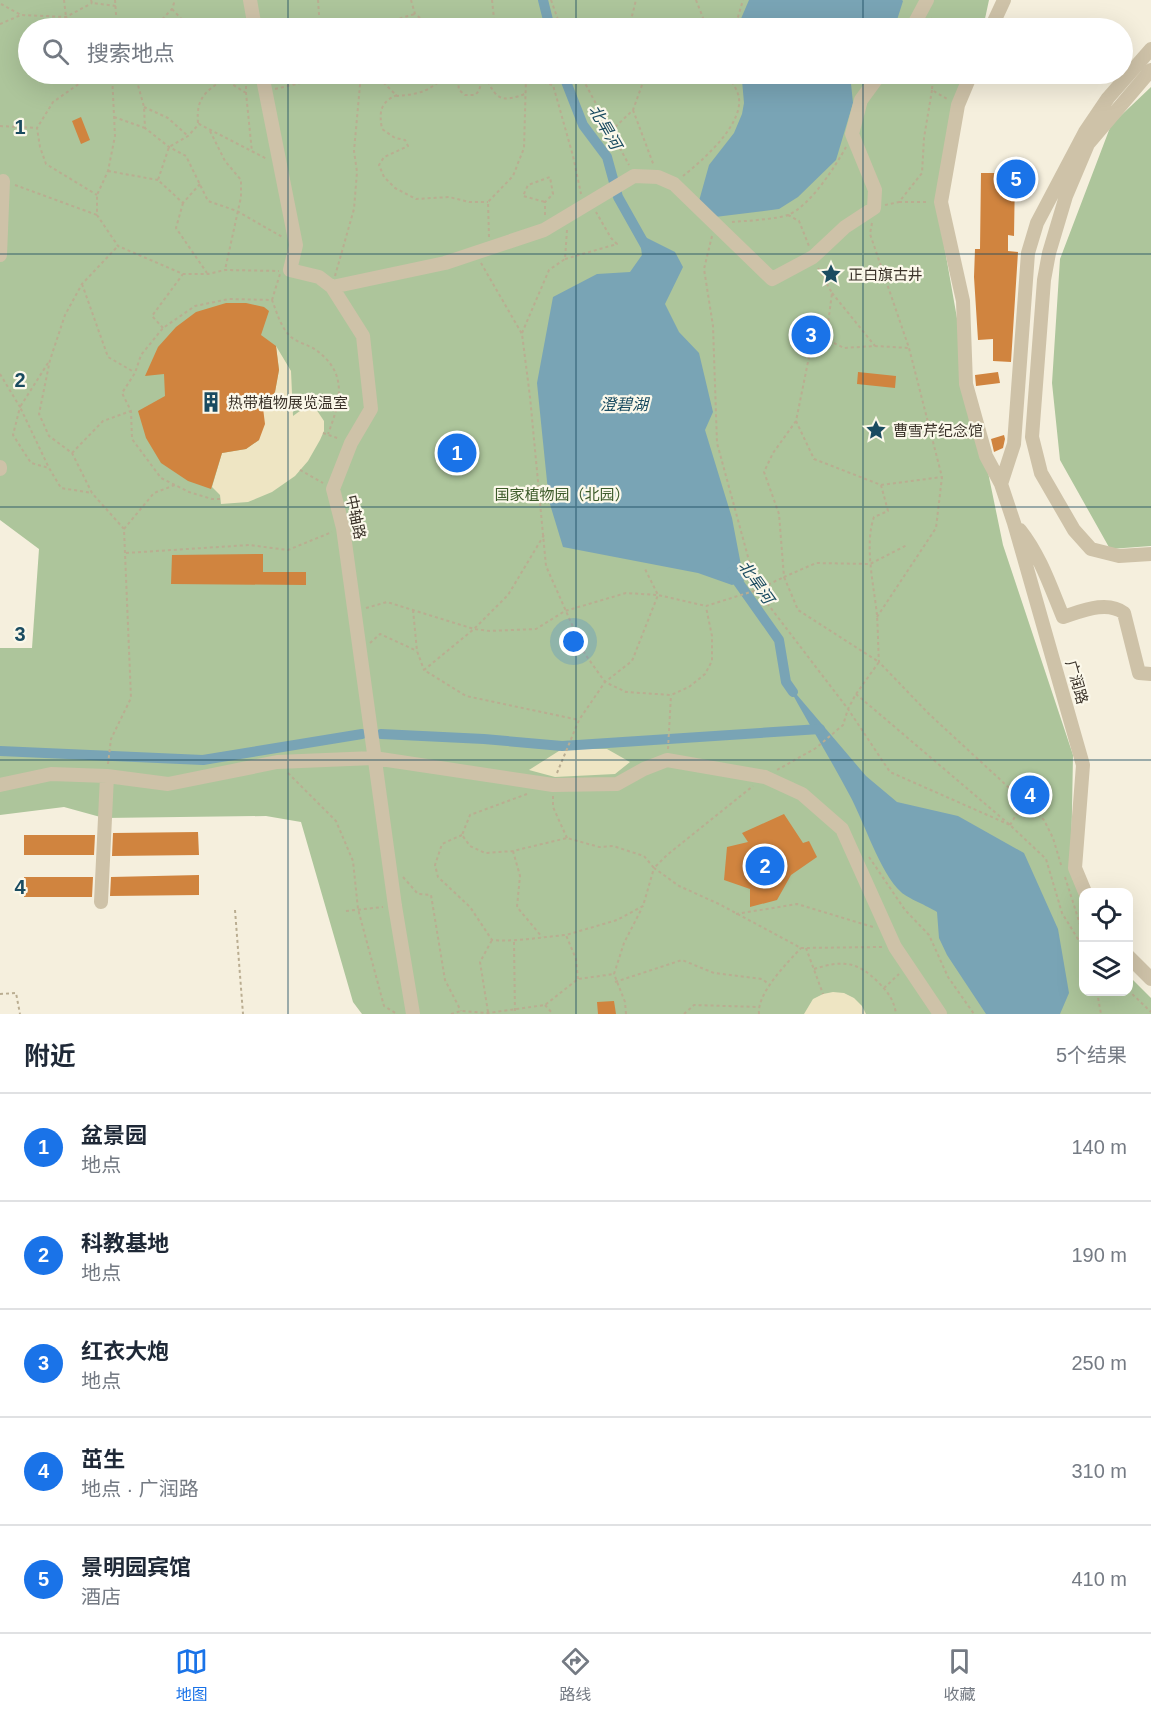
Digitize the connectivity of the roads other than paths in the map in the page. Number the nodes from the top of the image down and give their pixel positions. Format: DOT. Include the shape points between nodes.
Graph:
graph roads {
  1 [pos="250,0"];
  2 [pos="927,0"];
  3 [pos="993,0"];
  4 [pos="1004,0"];
  5 [pos="998,14"];
  6 [pos="253,18"];
  7 [pos="918,18"];
  8 [pos="996,18"];
  9 [pos="1151,50"];
  10 [pos="1133,70"];
  11 [pos="1151,70"];
  12 [pos="264,84"];
  13 [pos="873,84"];
  14 [pos="967,84"];
  15 [pos="1121,84"];
  16 [pos="3,181"];
  17 [pos="0,255"];
  18 [pos="332,287"];
  19 [pos="1034,420"];
  20 [pos="1014,444"];
  21 [pos="1001,484"];
  22 [pos="1014,523"];
  23 [pos="1151,554"];
  24 [pos="1151,674"];
  25 [pos="374,758"];
  26 [pos="107,776"];
  27 [pos="0,785"];
  28 [pos="1082,888"];
  29 [pos="101,902"];
  30 [pos="1133,961"];
  31 [pos="1151,979"];
  32 [pos="412,1014"];
  33 [pos="940,1014"];
  1 -- 6 [label="street"];
  2 -- 7 [label="street"];
  3 -- 5 [label="street"];
  4 -- 5 [label="street"];
  5 -- 8 [label="street"];
  9 -- 10 [label="street"];
  11 -- 19 [label="street" via="1088,144 1066,196 1044,280"];
  12 -- 18 [label="street" via="296,245 290,270 319,277"];
  13 -- 18 [label="street" via="861,100 852,134 875,190 874,208 845,227 813,257 772,279 674,184 658,177 634,176 544,230 445,263"];
  14 -- 21 [label="street, 广润路" via="958,105 941,202 963,301 966,384 986,456"];
  15 -- 20 [label="street" via="1085,132 1037,223 1028,253"];
  16 -- 17 [label="street"];
  18 -- 25 [label="street, 中轴路" via="363,336 371,409 351,443 333,489 343,528"];
  19 -- 20 [label="street"];
  19 -- 23 [label="street" via="1032,437 1041,473 1074,530 1091,549 1119,555"];
  20 -- 21 [label="street"];
  21 -- 22 [label="street, 广润路"];
  22 -- 24 [label="street" via="1032,547 1063,617 1091,608 1118,608 1124,613 1139,673"];
  22 -- 28 [label="street, 广润路" via="1083,765 1075,868"];
  25 -- 26 [label="street" via="278,762 168,784"];
  25 -- 32 [label="street, 中轴路"];
  25 -- 33 [label="street" via="552,785 618,784 667,760 765,777 802,794 842,829 895,947"];
  26 -- 27 [label="street" via="51,774"];
  26 -- 29 [label="street"];
  30 -- 31 [label="street"];
}
